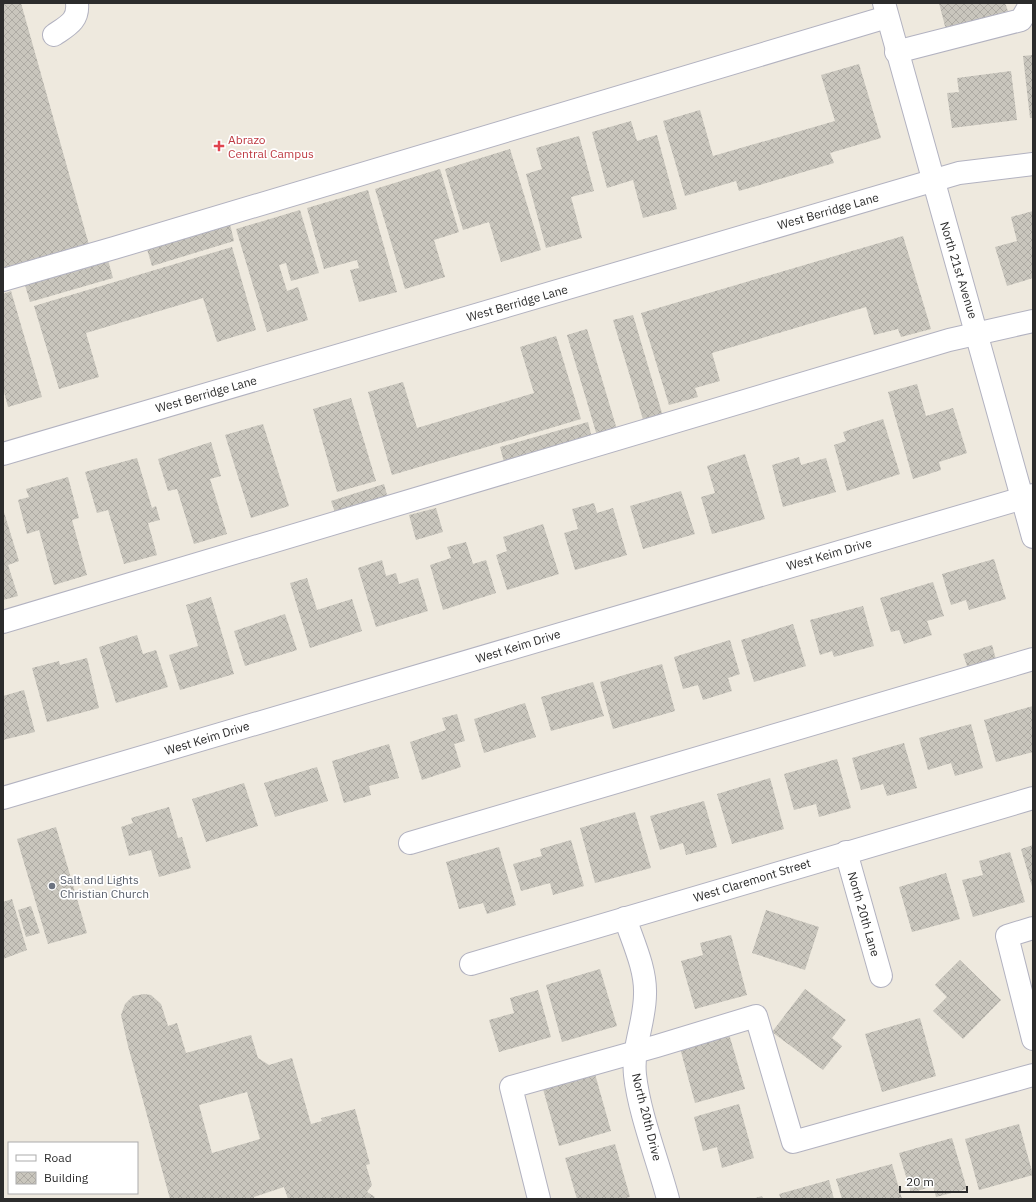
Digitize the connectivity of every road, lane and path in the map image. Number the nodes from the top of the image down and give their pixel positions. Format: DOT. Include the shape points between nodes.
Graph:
graph roads {
  1 [pos="77,3"];
  2 [pos="1031,3"];
  3 [pos="886,10"];
  4 [pos="54,35"];
  5 [pos="896,52"];
  6 [pos="1033,164"];
  7 [pos="932,181"];
  8 [pos="3,280"];
  9 [pos="1033,322"];
  10 [pos="978,334"];
  11 [pos="3,454"];
  12 [pos="1028,496"];
  13 [pos="1033,537"];
  14 [pos="3,622"];
  15 [pos="1033,658"];
  16 [pos="3,798"];
  17 [pos="1033,798"];
  18 [pos="410,842"];
  19 [pos="846,852"];
  20 [pos="625,918"];
  21 [pos="1033,928"];
  22 [pos="471,964"];
  23 [pos="881,976"];
  24 [pos="1033,1039"];
  25 [pos="634,1052"];
  26 [pos="1033,1075"];
  27 [pos="539,1199"];
  28 [pos="668,1199"];
  1 -- 4 [label="street" via="75,21"];
  2 -- 5 [label="street" via="1021,20"];
  3 -- 5 [label="street, North 21st Avenue"];
  3 -- 8 [label="street" via="122,246"];
  5 -- 7 [label="street, North 21st Avenue"];
  6 -- 7 [label="street, West Berridge Lane" via="959,173"];
  7 -- 10 [label="street, North 21st Avenue"];
  7 -- 11 [label="street, West Berridge Lane"];
  9 -- 10 [label="street"];
  10 -- 12 [label="street, North 21st Avenue"];
  10 -- 14 [label="street" via="949,340"];
  12 -- 13 [label="street, North 21st Avenue"];
  12 -- 16 [label="street, West Keim Drive"];
  15 -- 18 [label="street"];
  17 -- 19 [label="street, West Claremont Street"];
  19 -- 20 [label="street, West Claremont Street"];
  19 -- 23 [label="street, North 20th Lane"];
  20 -- 22 [label="street, West Claremont Street"];
  20 -- 25 [label="street, North 20th Drive" via="645,993 643,1023"];
  21 -- 24 [label="street" via="1007,936"];
  25 -- 26 [label="street" via="756,1016 793,1142"];
  25 -- 27 [label="street" via="511,1087"];
  25 -- 28 [label="street, North 20th Drive" via="635,1076"];
}
